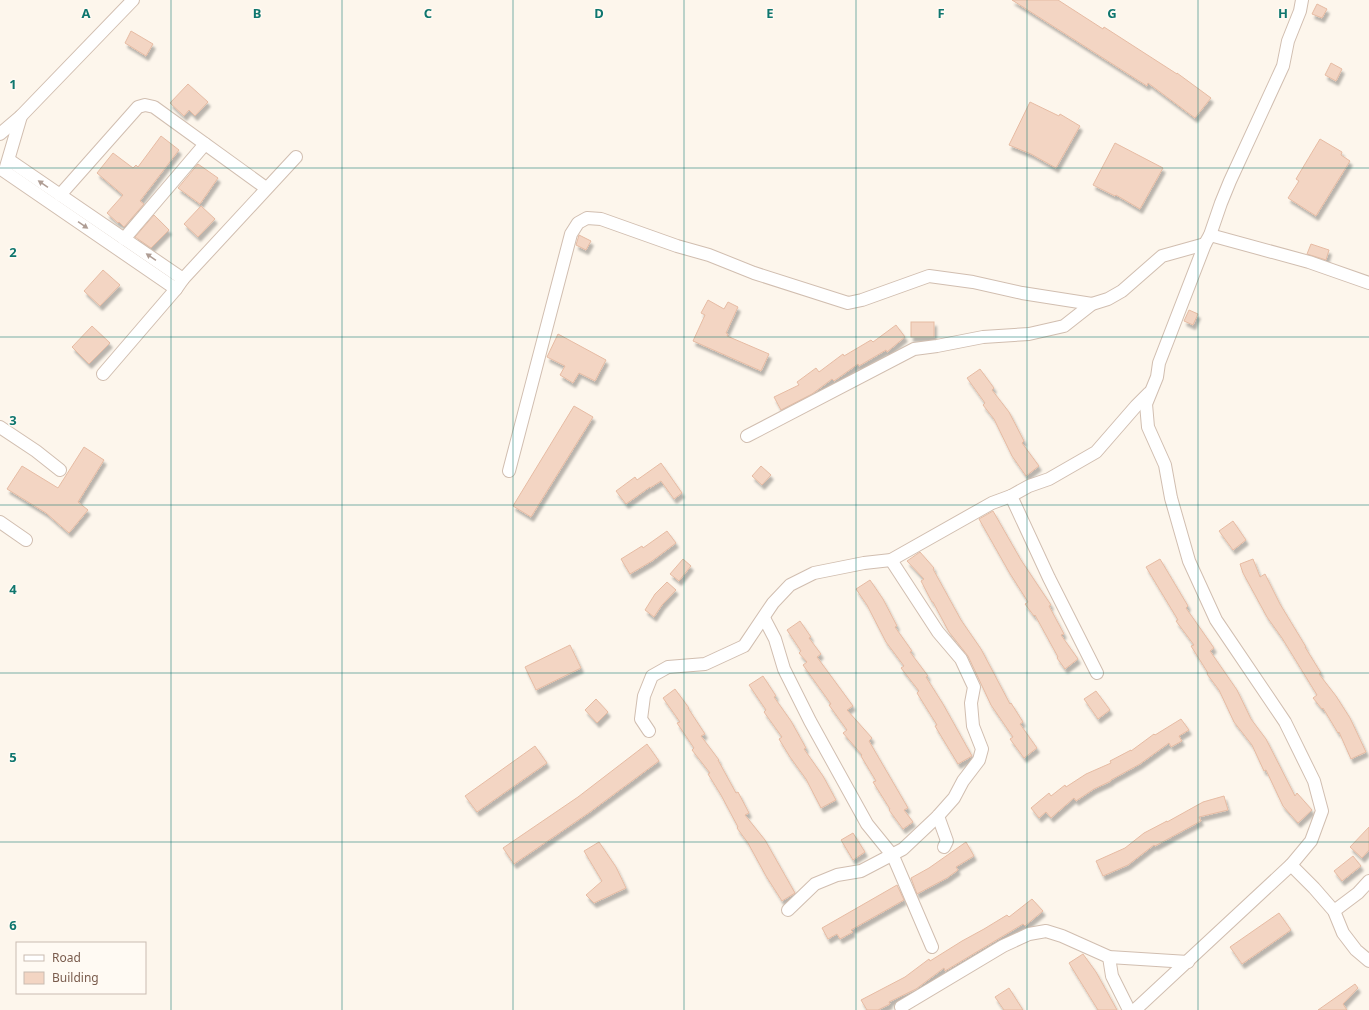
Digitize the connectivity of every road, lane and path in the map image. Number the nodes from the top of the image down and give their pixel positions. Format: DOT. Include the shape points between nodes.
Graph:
graph roads {
  1 [pos="133,0"];
  2 [pos="1302,0"];
  3 [pos="21,116"];
  4 [pos="0,134"];
  5 [pos="205,144"];
  6 [pos="296,157"];
  7 [pos="4,170"];
  8 [pos="266,188"];
  9 [pos="60,195"];
  10 [pos="124,239"];
  11 [pos="1208,240"];
  12 [pos="1369,283"];
  13 [pos="180,284"];
  14 [pos="1092,304"];
  15 [pos="103,374"];
  16 [pos="1152,389"];
  17 [pos="0,427"];
  18 [pos="747,436"];
  19 [pos="60,470"];
  20 [pos="509,471"];
  21 [pos="1010,496"];
  22 [pos="0,522"];
  23 [pos="26,540"];
  24 [pos="891,560"];
  25 [pos="764,618"];
  26 [pos="1097,673"];
  27 [pos="649,731"];
  28 [pos="938,816"];
  29 [pos="944,847"];
  30 [pos="893,856"];
  31 [pos="1291,866"];
  32 [pos="1369,881"];
  33 [pos="788,910"];
  34 [pos="1334,910"];
  35 [pos="932,947"];
  36 [pos="1109,958"];
  37 [pos="1369,961"];
  38 [pos="1188,962"];
  39 [pos="901,1008"];
  40 [pos="1129,1010"];
  41 [pos="1135,1010"];
  1 -- 3 [label="street"];
  2 -- 11 [label="street" via="1288,41 1283,66 1230,181"];
  3 -- 4 [label="street"];
  3 -- 7 [label="street"];
  5 -- 8 [label="street"];
  5 -- 9 [label="street" via="154,107 138,107"];
  5 -- 10 [label="street"];
  6 -- 8 [label="street"];
  9 -- 7 [label="street, one-way"];
  7 -- 13 [label="street, one-way"];
  8 -- 13 [label="street"];
  9 -- 10 [label="street"];
  13 -- 10 [label="street, one-way"];
  11 -- 12 [label="street" via="1309,262"];
  11 -- 14 [label="street" via="1162,256 1122,290 1108,299"];
  11 -- 16 [label="street" via="1167,340"];
  13 -- 15 [label="street"];
  14 -- 18 [label="street" via="1064,326 1029,334 984,337 914,349"];
  14 -- 20 [label="street" via="929,276 848,303 601,219 588,218 578,223 571,234"];
  16 -- 21 [label="street" via="1096,452 1049,479"];
  16 -- 31 [label="street" via="1146,404 1148,427 1165,465 1188,560 1216,620 1285,722 1314,781 1322,811 1311,841"];
  17 -- 19 [label="street"];
  21 -- 24 [label="street" via="992,503"];
  21 -- 26 [label="street"];
  22 -- 23 [label="street"];
  24 -- 25 [label="street" via="814,573 790,585 773,603"];
  24 -- 28 [label="street" via="938,632 961,659 974,687 971,703 973,726 982,749 980,760"];
  25 -- 27 [label="street" via="744,646 705,664 668,667 652,676 644,696 641,719"];
  25 -- 30 [label="street" via="775,639 784,669 810,722 867,824"];
  28 -- 29 [label="street" via="947,842"];
  28 -- 30 [label="street" via="903,850"];
  30 -- 33 [label="street" via="862,871 837,875 815,884"];
  30 -- 35 [label="street"];
  31 -- 34 [label="street"];
  31 -- 38 [label="street"];
  32 -- 34 [label="street" via="1358,893"];
  34 -- 37 [label="street" via="1343,933 1356,950"];
  36 -- 38 [label="street"];
  36 -- 39 [label="street" via="1046,931 1029,934 1003,946"];
  36 -- 40 [label="street" via="1112,976"];
  38 -- 41 [label="street"];
}
